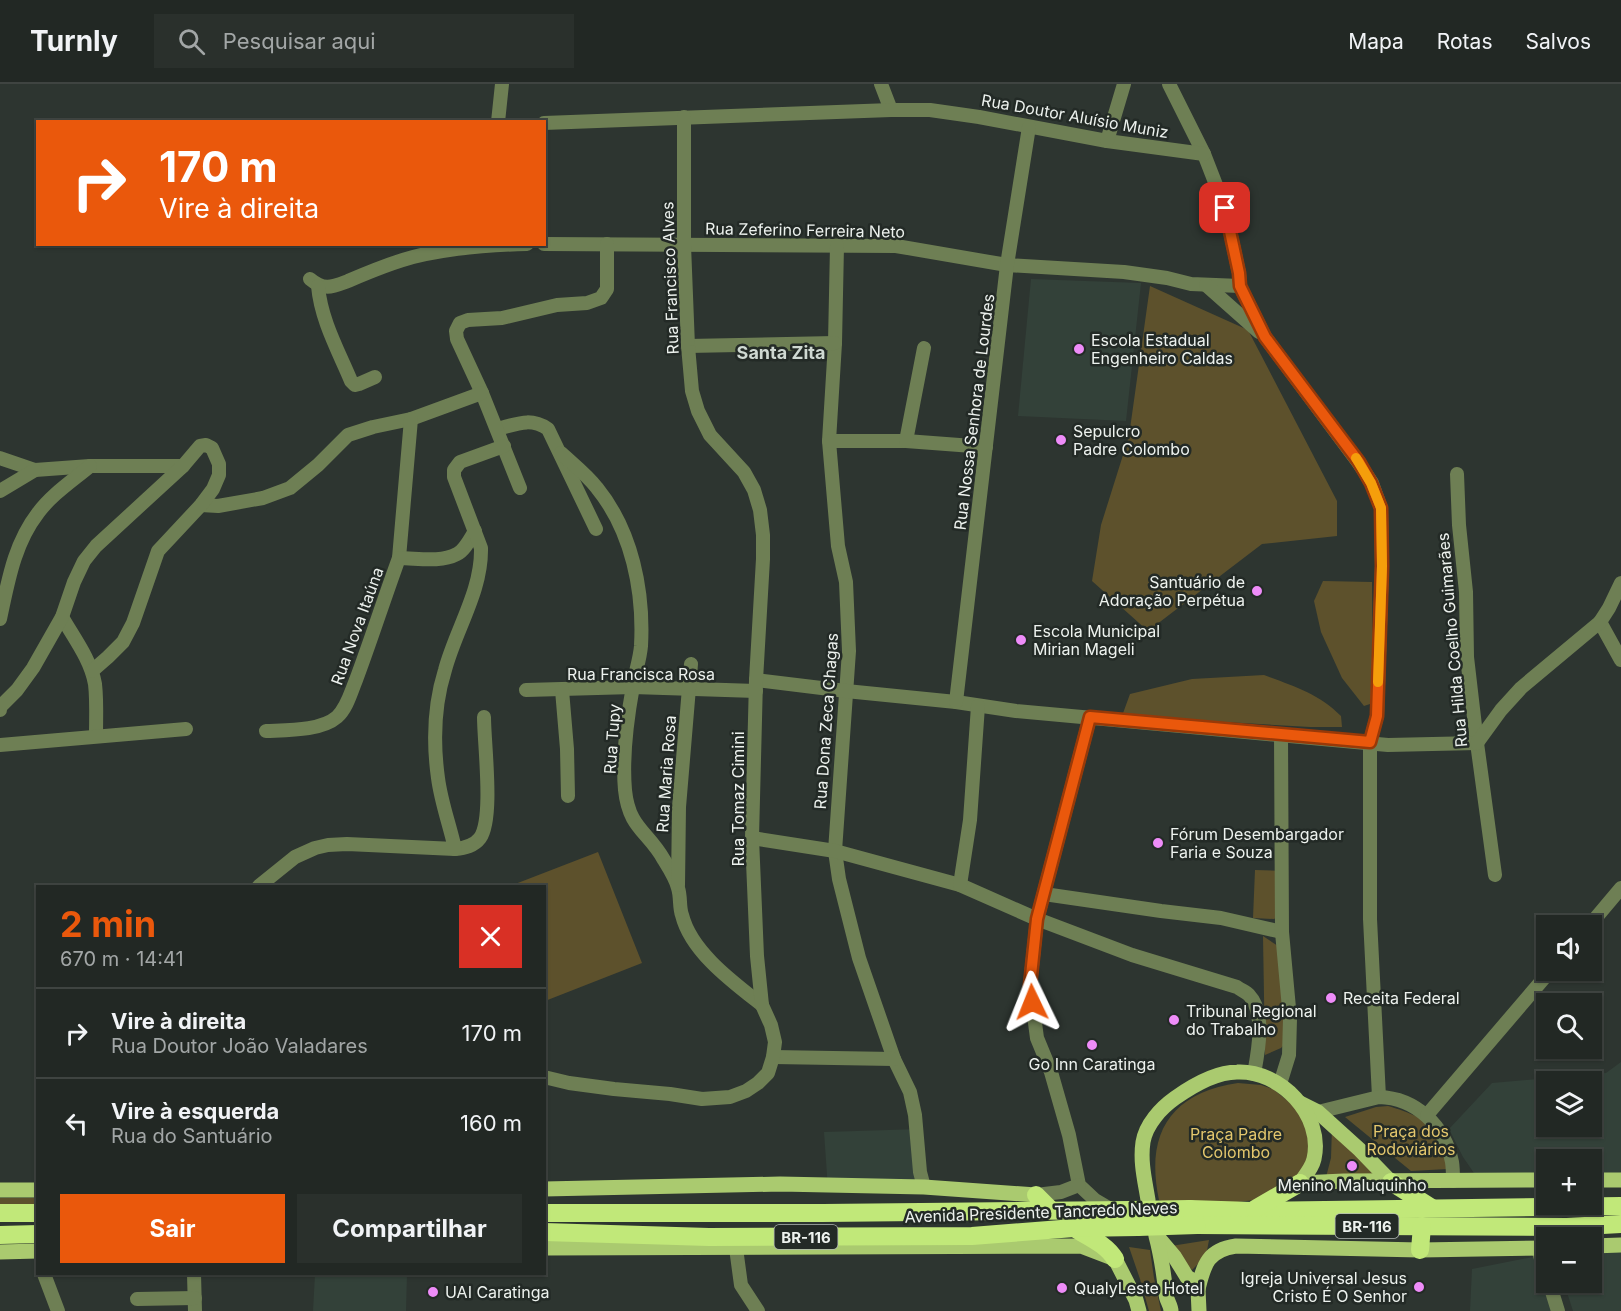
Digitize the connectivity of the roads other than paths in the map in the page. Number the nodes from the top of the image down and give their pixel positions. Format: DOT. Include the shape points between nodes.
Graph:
graph roads {
  1 [pos="502,84"];
  2 [pos="881,84"];
  3 [pos="1124,84"];
  4 [pos="1169,84"];
  5 [pos="891,110"];
  6 [pos="684,117"];
  7 [pos="498,120"];
  8 [pos="546,123"];
  9 [pos="1029,127"];
  10 [pos="1107,141"];
  11 [pos="1204,154"];
  12 [pos="546,244"];
  13 [pos="607,244"];
  14 [pos="684,245"];
  15 [pos="499,246"];
  16 [pos="837,246"];
  17 [pos="1007,265"];
  18 [pos="1206,285"];
  19 [pos="1240,286"];
  20 [pos="1265,337"];
  21 [pos="836,343"];
  22 [pos="687,346"];
  23 [pos="924,348"];
  24 [pos="375,377"];
  25 [pos="482,393"];
  26 [pos="411,419"];
  27 [pos="497,429"];
  28 [pos="710,435"];
  29 [pos="829,441"];
  30 [pos="906,441"];
  31 [pos="504,446"];
  32 [pos="986,447"];
  33 [pos="561,453"];
  34 [pos="0,458"];
  35 [pos="90,466"];
  36 [pos="183,466"];
  37 [pos="34,470"];
  38 [pos="1457,474"];
  39 [pos="520,488"];
  40 [pos="0,491"];
  41 [pos="201,505"];
  42 [pos="596,529"];
  43 [pos="475,531"];
  44 [pos="399,558"];
  45 [pos="1621,583"];
  46 [pos="1609,608"];
  47 [pos="62,617"];
  48 [pos="1621,617"];
  49 [pos="0,618"];
  50 [pos="1600,622"];
  51 [pos="1621,660"];
  52 [pos="691,664"];
  53 [pos="92,671"];
  54 [pos="756,686"];
  55 [pos="633,687"];
  56 [pos="526,690"];
  57 [pos="562,690"];
  58 [pos="689,690"];
  59 [pos="846,691"];
  60 [pos="956,702"];
  61 [pos="978,706"];
  62 [pos="0,707"];
  63 [pos="484,717"];
  64 [pos="1090,717"];
  65 [pos="186,729"];
  66 [pos="266,731"];
  67 [pos="1281,734"];
  68 [pos="96,736"];
  69 [pos="1370,742"];
  70 [pos="1477,743"];
  71 [pos="0,745"];
  72 [pos="568,796"];
  73 [pos="752,838"];
  74 [pos="455,849"];
  75 [pos="835,850"];
  76 [pos="1495,875"];
  77 [pos="260,885"];
  78 [pos="960,885"];
  79 [pos="678,887"];
  80 [pos="1621,888"];
  81 [pos="1044,894"];
  82 [pos="1598,915"];
  83 [pos="1037,919"];
  84 [pos="1282,932"];
  85 [pos="1542,981"];
  86 [pos="762,1005"];
  87 [pos="774,1057"];
  88 [pos="894,1059"];
  89 [pos="1254,1074"];
  90 [pos="546,1077"];
  91 [pos="1280,1084"];
  92 [pos="1379,1097"];
  93 [pos="1300,1103"];
  94 [pos="1318,1112"];
  95 [pos="1427,1116"];
  96 [pos="1536,1180"];
  97 [pos="1602,1180"];
  98 [pos="1621,1180"];
  99 [pos="1453,1181"];
  100 [pos="1391,1182"];
  101 [pos="1300,1183"];
  102 [pos="1079,1185"];
  103 [pos="924,1187"];
  104 [pos="546,1189"];
  105 [pos="0,1190"];
  106 [pos="36,1190"];
  107 [pos="1036,1194"];
  108 [pos="1621,1206"];
  109 [pos="1432,1208"];
  110 [pos="1112,1209"];
  111 [pos="1051,1210"];
  112 [pos="1252,1211"];
  113 [pos="0,1213"];
  114 [pos="36,1213"];
  115 [pos="546,1213"];
  116 [pos="1193,1217"];
  117 [pos="1134,1218"];
  118 [pos="1621,1224"];
  119 [pos="1422,1226"];
  120 [pos="1074,1228"];
  121 [pos="546,1233"];
  122 [pos="0,1235"];
  123 [pos="1156,1236"];
  124 [pos="1621,1245"];
  125 [pos="1602,1246"];
  126 [pos="36,1248"];
  127 [pos="36,1248"];
  128 [pos="546,1248"];
  129 [pos="736,1248"];
  130 [pos="1536,1248"];
  131 [pos="1420,1250"];
  132 [pos="0,1252"];
  133 [pos="1115,1259"];
  134 [pos="44,1275"];
  135 [pos="194,1275"];
  136 [pos="1187,1277"];
  137 [pos="1166,1288"];
  138 [pos="1552,1293"];
  139 [pos="137,1299"];
  140 [pos="1198,1299"];
  141 [pos="195,1305"];
  142 [pos="1171,1308"];
  143 [pos="58,1311"];
  144 [pos="758,1311"];
  145 [pos="1139,1311"];
  146 [pos="1558,1311"];
  1 -- 7 [label="street"];
  2 -- 5 [label="street"];
  3 -- 10 [label="street"];
  4 -- 11 [label="street"];
  5 -- 6 [label="street, Rua Doutor Aluísio Muniz"];
  5 -- 9 [label="street, Rua Doutor Aluísio Muniz" via="930,110"];
  6 -- 8 [label="street, Rua Doutor Aluísio Muniz"];
  6 -- 14 [label="street, Rua Francisco Alves"];
  9 -- 10 [label="street, Rua Doutor Aluísio Muniz"];
  9 -- 17 [label="street, Rua Nossa Senhora de Lourdes"];
  10 -- 11 [label="street, Rua Doutor Aluísio Muniz"];
  11 -- 19 [label="street" via="1225,208"];
  12 -- 13 [label="street, Rua Zeferino Ferreira Neto"];
  13 -- 14 [label="street, Rua Zeferino Ferreira Neto"];
  13 -- 25 [label="street" via="607,289 598,299 460,323 457,339"];
  14 -- 16 [label="street, Rua Zeferino Ferreira Neto"];
  14 -- 22 [label="street, Rua Francisco Alves"];
  15 -- 24 [label="street" via="411,257 332,287 314,282 330,334 351,381 355,385"];
  16 -- 17 [label="street, Rua Zeferino Ferreira Neto" via="896,246"];
  16 -- 21 [label="street, Rua Dona Zeca Chagas"];
  17 -- 18 [label="street, Rua Zeferino Ferreira Neto" via="1124,272"];
  17 -- 32 [label="street, Rua Nossa Senhora de Lourdes"];
  18 -- 19 [label="street, Rua Zeferino Ferreira Neto"];
  18 -- 20 [label="street"];
  19 -- 20 [label="street"];
  20 -- 69 [label="street" via="1359,462 1381,508 1377,716"];
  21 -- 22 [label="street"];
  21 -- 29 [label="street, Rua Dona Zeca Chagas"];
  22 -- 28 [label="street, Rua Francisco Alves" via="692,390"];
  23 -- 30 [label="street"];
  25 -- 26 [label="street"];
  25 -- 27 [label="street"];
  26 -- 41 [label="street" via="348,435 290,488 263,498"];
  26 -- 44 [label="street"];
  27 -- 31 [label="street"];
  27 -- 33 [label="street" via="538,422 548,429"];
  28 -- 54 [label="street, Rua Tomaz Cimini" via="744,472 760,510 763,559"];
  29 -- 30 [label="street"];
  29 -- 59 [label="street, Rua Dona Zeca Chagas" via="849,618"];
  30 -- 32 [label="street"];
  31 -- 39 [label="street"];
  31 -- 43 [label="street" via="460,462 454,470"];
  32 -- 60 [label="street, Rua Nossa Senhora de Lourdes"];
  33 -- 42 [label="street"];
  33 -- 55 [label="street, Rua Tupy" via="612,510 633,561 640,596 641,647"];
  34 -- 37 [label="street"];
  35 -- 36 [label="street"];
  35 -- 37 [label="street"];
  35 -- 49 [label="street" via="38,512 26,532 12,563"];
  36 -- 41 [label="street" via="200,446 212,448 216,455 219,475"];
  36 -- 47 [label="street" via="96,546 84,561"];
  37 -- 40 [label="street"];
  38 -- 70 [label="street, Rua Hilda Coelho Guimarães" via="1467,657"];
  41 -- 53 [label="street" via="158,551 134,623 123,642"];
  43 -- 44 [label="street, Rua Nova Itaúna" via="458,554 442,559"];
  43 -- 74 [label="street" via="481,548 480,568 436,707 438,779"];
  44 -- 66 [label="street, Rua Nova Itaúna" via="360,670 338,716 316,726"];
  45 -- 46 [label="street"];
  46 -- 48 [label="street"];
  46 -- 50 [label="street"];
  47 -- 53 [label="street"];
  47 -- 62 [label="street" via="33,668"];
  50 -- 51 [label="street"];
  50 -- 70 [label="street" via="1521,688"];
  52 -- 58 [label="street, Rua Maria Rosa"];
  53 -- 68 [label="street"];
  54 -- 58 [label="street, Rua Francisca Rosa"];
  54 -- 59 [label="street, Rua Francisca Rosa"];
  54 -- 73 [label="street, Rua Tomaz Cimini"];
  55 -- 57 [label="street, Rua Francisca Rosa"];
  55 -- 58 [label="street, Rua Francisca Rosa"];
  55 -- 79 [label="street, Rua Tupy" via="625,753 628,807"];
  56 -- 57 [label="street, Rua Francisca Rosa"];
  57 -- 72 [label="street"];
  58 -- 79 [label="street, Rua Maria Rosa" via="679,807"];
  59 -- 60 [label="street, Rua Francisca Rosa"];
  59 -- 75 [label="street, Rua Dona Zeca Chagas"];
  60 -- 61 [label="street, Rua Francisca Rosa"];
  61 -- 64 [label="street, Rua Francisca Rosa"];
  61 -- 78 [label="street" via="970,820"];
  63 -- 74 [label="street" via="487,816 480,838 466,848"];
  64 -- 67 [label="street, Rua Francisca Rosa"];
  64 -- 81 [label="street"];
  65 -- 68 [label="street"];
  67 -- 69 [label="street, Rua Francisca Rosa"];
  67 -- 84 [label="street"];
  68 -- 71 [label="street"];
  69 -- 70 [label="street, Rua Francisca Rosa"];
  69 -- 92 [label="street" via="1370,919"];
  70 -- 76 [label="street, Rua Hilda Coelho Guimarães"];
  73 -- 75 [label="street"];
  73 -- 86 [label="street, Rua Tomaz Cimini"];
  74 -- 77 [label="street" via="328,845 295,856"];
  75 -- 78 [label="street"];
  75 -- 88 [label="street, Rua Dona Zeca Chagas" via="859,958"];
  78 -- 83 [label="street"];
  79 -- 86 [label="street, Rua Tupy" via="682,916 703,953"];
  80 -- 82 [label="street"];
  81 -- 83 [label="street"];
  81 -- 84 [label="street" via="1221,918"];
  83 -- 89 [label="street" via="1132,955 1237,987 1249,995 1256,1005 1259,1030"];
  83 -- 102 [label="street" via="1030,985 1037,1038 1069,1135"];
  84 -- 91 [label="street" via="1290,1019 1289,1055"];
  85 -- 95 [label="street"];
  86 -- 87 [label="street, Rua Tomaz Cimini" via="775,1042"];
  87 -- 88 [label="street"];
  87 -- 90 [label="street" via="758,1083 730,1097 702,1099"];
  88 -- 103 [label="street, Rua Dona Zeca Chagas" via="912,1104"];
  89 -- 91 [label="main road"];
  89 -- 123 [label="main road" via="1223,1073 1183,1092 1161,1108 1143,1138 1142,1155 1143,1179"];
  91 -- 93 [label="main road"];
  92 -- 94 [label="street"];
  92 -- 95 [label="street" via="1403,1101"];
  93 -- 94 [label="main road"];
  93 -- 101 [label="main road" via="1315,1145 1314,1160"];
  94 -- 100 [label="main road"];
  95 -- 99 [label="street" via="1448,1146"];
  96 -- 99 [label="main road"];
  97 -- 98 [label="main road"];
  99 -- 100 [label="main road"];
  100 -- 101 [label="main road"];
  100 -- 109 [label="highway"];
  101 -- 112 [label="highway"];
  102 -- 107 [label="street" via="1061,1192"];
  102 -- 110 [label="street"];
  103 -- 104 [label="main road, Avenida Presidente Tancredo Neves" via="780,1184"];
  103 -- 107 [label="main road, Avenida Presidente Tancredo Neves"];
  105 -- 106 [label="main road"];
  107 -- 111 [label="highway"];
  108 -- 109 [label="highway, Avenida Presidente Tancredo Neves / BR-116"];
  109 -- 112 [label="highway, Avenida Presidente Tancredo Neves / BR-116"];
  110 -- 111 [label="highway, Avenida Presidente Tancredo Neves / BR-116"];
  110 -- 117 [label="highway, Avenida Presidente Tancredo Neves / BR-116"];
  111 -- 115 [label="highway, Avenida Presidente Tancredo Neves / BR-116"];
  112 -- 116 [label="highway, Avenida Presidente Tancredo Neves / BR-116"];
  113 -- 114 [label="highway"];
  116 -- 117 [label="highway, Avenida Presidente Tancredo Neves / BR-116, bridge"];
  116 -- 119 [label="highway, Avenida Presidente Tancredo Neves / BR-116"];
  117 -- 120 [label="highway, Avenida Presidente Tancredo Neves / BR-116"];
  118 -- 119 [label="highway, Avenida Presidente Tancredo Neves / BR-116"];
  119 -- 131 [label="highway"];
  120 -- 121 [label="highway, Avenida Presidente Tancredo Neves / BR-116" via="972,1236 871,1237"];
  120 -- 133 [label="highway" via="1111,1252"];
  122 -- 126 [label="highway"];
  123 -- 136 [label="main road"];
  123 -- 137 [label="main road"];
  124 -- 125 [label="main road"];
  127 -- 132 [label="main road"];
  128 -- 129 [label="main road, Avenida Presidente Tancredo Neves"];
  129 -- 133 [label="main road, Avenida Presidente Tancredo Neves" via="1066,1245 1082,1246"];
  129 -- 144 [label="street" via="741,1285"];
  130 -- 131 [label="main road"];
  131 -- 140 [label="main road" via="1229,1247 1207,1261"];
  133 -- 145 [label="main road"];
  134 -- 143 [label="street"];
  135 -- 141 [label="street"];
  136 -- 137 [label="main road" via="1178,1277"];
  136 -- 140 [label="main road" via="1194,1281"];
  137 -- 142 [label="main road"];
  138 -- 146 [label="street"];
  139 -- 141 [label="street"];
  140 -- 142 [label="main road" via="1187,1309"];
}
